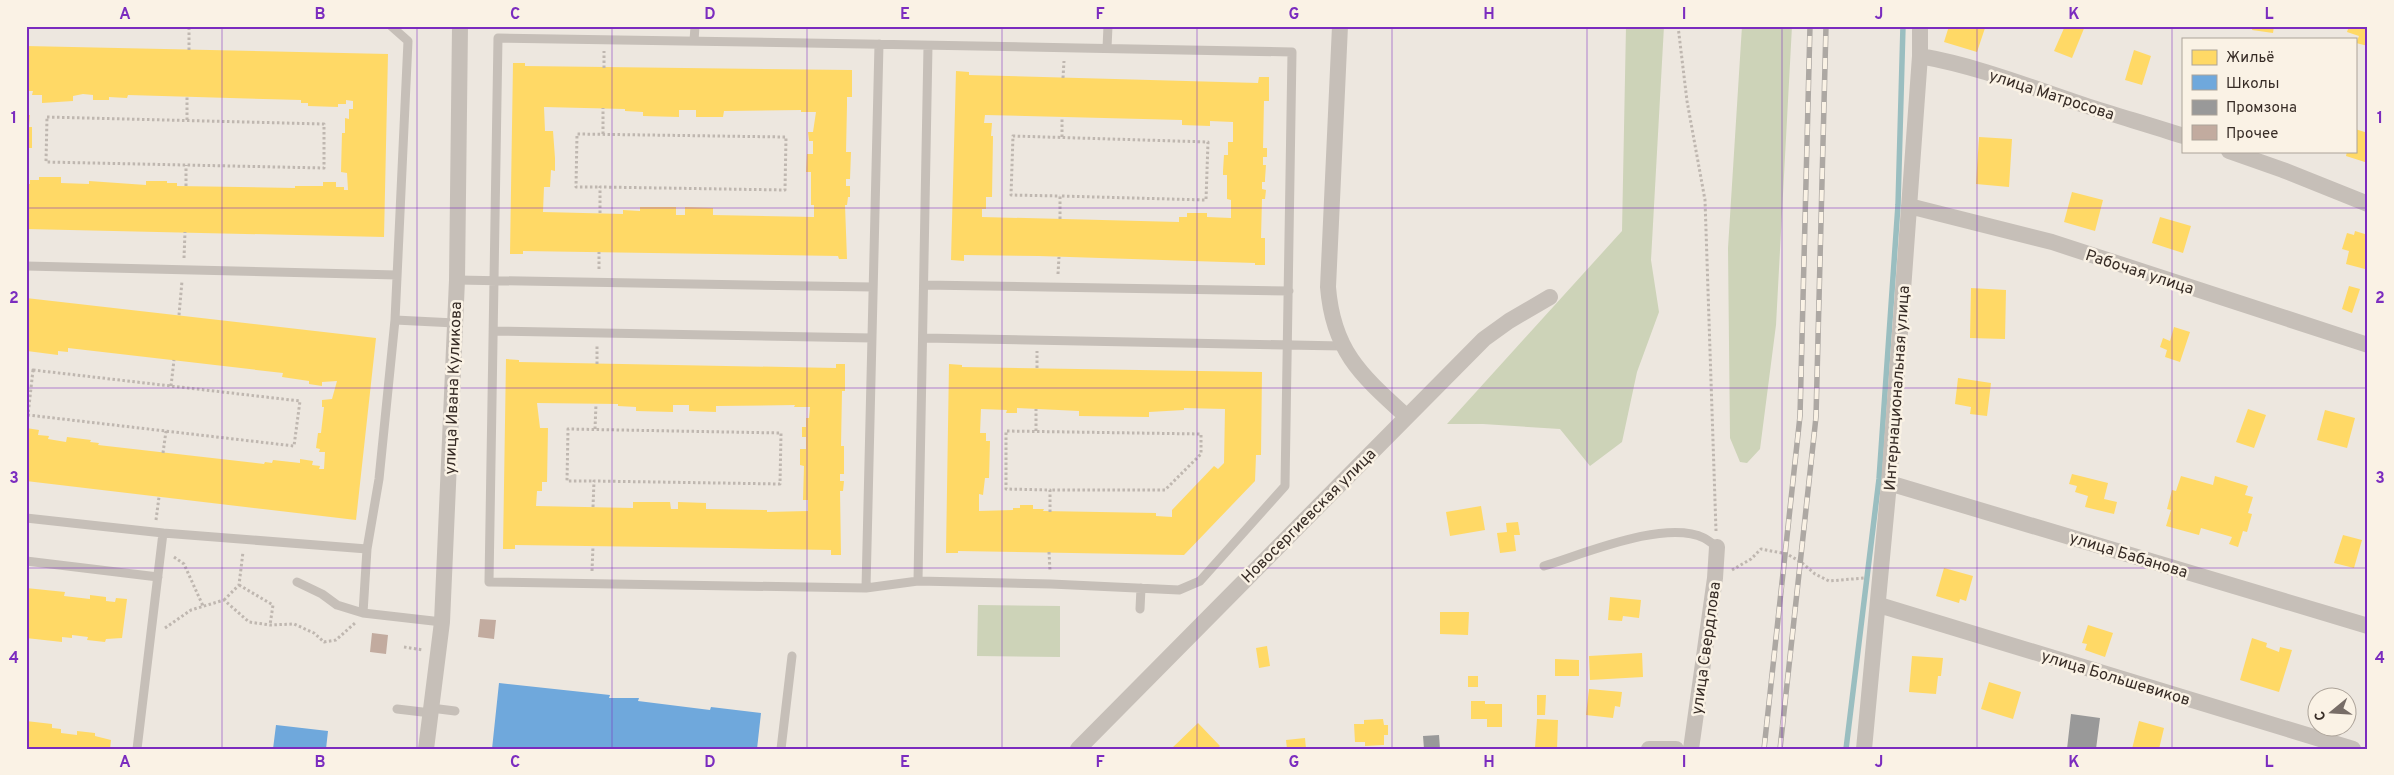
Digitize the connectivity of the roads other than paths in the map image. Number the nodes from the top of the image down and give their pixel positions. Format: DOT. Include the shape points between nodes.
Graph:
graph roads {
  1 [pos="391,26"];
  2 [pos="460,26"];
  3 [pos="695,26"];
  4 [pos="1108,26"];
  5 [pos="1340,26"];
  6 [pos="1920,26"];
  7 [pos="694,42"];
  8 [pos="879,44"];
  9 [pos="928,46"];
  10 [pos="1107,48"];
  11 [pos="1920,56"];
  12 [pos="2182,136"];
  13 [pos="2232,152"];
  14 [pos="2368,204"];
  15 [pos="1909,206"];
  16 [pos="26,266"];
  17 [pos="397,275"];
  18 [pos="456,280"];
  19 [pos="494,280"];
  20 [pos="924,285"];
  21 [pos="873,287"];
  22 [pos="1288,291"];
  23 [pos="1550,297"];
  24 [pos="395,320"];
  25 [pos="454,324"];
  26 [pos="494,331"];
  27 [pos="872,338"];
  28 [pos="923,338"];
  29 [pos="1288,345"];
  30 [pos="2368,345"];
  31 [pos="1342,346"];
  32 [pos="1406,416"];
  33 [pos="1889,483"];
  34 [pos="26,518"];
  35 [pos="159,533"];
  36 [pos="1716,547"];
  37 [pos="367,548"];
  38 [pos="26,561"];
  39 [pos="1544,566"];
  40 [pos="158,577"];
  41 [pos="296,582"];
  42 [pos="918,582"];
  43 [pos="866,588"];
  44 [pos="1141,588"];
  45 [pos="1879,605"];
  46 [pos="1140,609"];
  47 [pos="363,613"];
  48 [pos="442,622"];
  49 [pos="2368,626"];
  50 [pos="792,656"];
  51 [pos="397,709"];
  52 [pos="431,710"];
  53 [pos="455,711"];
  54 [pos="137,749"];
  55 [pos="426,749"];
  56 [pos="781,749"];
  57 [pos="1078,749"];
  58 [pos="1648,749"];
  59 [pos="1676,749"];
  60 [pos="1691,749"];
  61 [pos="1864,749"];
  62 [pos="2353,749"];
  1 -- 17 [label="lane" via="408,41"];
  2 -- 18 [label="street, улица Ивана Куликова"];
  3 -- 7 [label="lane"];
  4 -- 10 [label="lane"];
  5 -- 31 [label="street" via="1328,287"];
  6 -- 11 [label="street, Интернациональная улица"];
  7 -- 8 [label="lane"];
  7 -- 19 [label="lane" via="498,38"];
  8 -- 9 [label="lane"];
  8 -- 21 [label="lane"];
  9 -- 10 [label="lane"];
  9 -- 20 [label="lane"];
  10 -- 22 [label="lane" via="1292,52"];
  11 -- 12 [label="street, улица Матросова" via="2012,80"];
  11 -- 15 [label="street, Интернациональная улица"];
  13 -- 14 [label="street"];
  15 -- 30 [label="street, Рабочая улица" via="2052,242"];
  15 -- 33 [label="street, Интернациональная улица"];
  16 -- 17 [label="lane"];
  17 -- 24 [label="lane"];
  18 -- 19 [label="lane"];
  18 -- 25 [label="street, улица Ивана Куликова"];
  19 -- 21 [label="lane"];
  19 -- 26 [label="lane"];
  20 -- 22 [label="lane"];
  20 -- 28 [label="lane"];
  21 -- 27 [label="lane"];
  22 -- 29 [label="lane"];
  23 -- 32 [label="street, Новосергиевская улица" via="1509,320 1484,339"];
  24 -- 25 [label="lane"];
  24 -- 37 [label="lane" via="378,479"];
  25 -- 48 [label="street, улица Ивана Куликова"];
  26 -- 27 [label="lane"];
  26 -- 43 [label="lane" via="489,582"];
  27 -- 43 [label="lane"];
  28 -- 29 [label="lane"];
  28 -- 42 [label="lane"];
  29 -- 31 [label="lane"];
  29 -- 44 [label="lane" via="1285,486 1200,581 1179,590"];
  31 -- 32 [label="street" via="1360,372"];
  32 -- 57 [label="street, Новосергиевская улица"];
  33 -- 45 [label="street, Интернациональная улица"];
  33 -- 49 [label="street, улица Бабанова"];
  34 -- 35 [label="lane"];
  35 -- 37 [label="lane"];
  35 -- 40 [label="lane"];
  36 -- 39 [label="lane" via="1704,538 1686,533 1646,534"];
  36 -- 60 [label="street, улица Свердлова" via="1715,578"];
  37 -- 47 [label="lane"];
  38 -- 40 [label="lane"];
  40 -- 54 [label="lane"];
  41 -- 47 [label="lane" via="337,605"];
  42 -- 43 [label="lane"];
  42 -- 44 [label="lane"];
  44 -- 46 [label="lane"];
  45 -- 61 [label="street, Интернациональная улица"];
  45 -- 62 [label="street, улица Большевиков"];
  47 -- 48 [label="lane"];
  48 -- 52 [label="street, улица Ивана Куликова"];
  50 -- 56 [label="lane"];
  51 -- 52 [label="lane"];
  52 -- 53 [label="lane"];
  52 -- 55 [label="street, улица Ивана Куликова"];
  58 -- 59 [label="street"];
}
